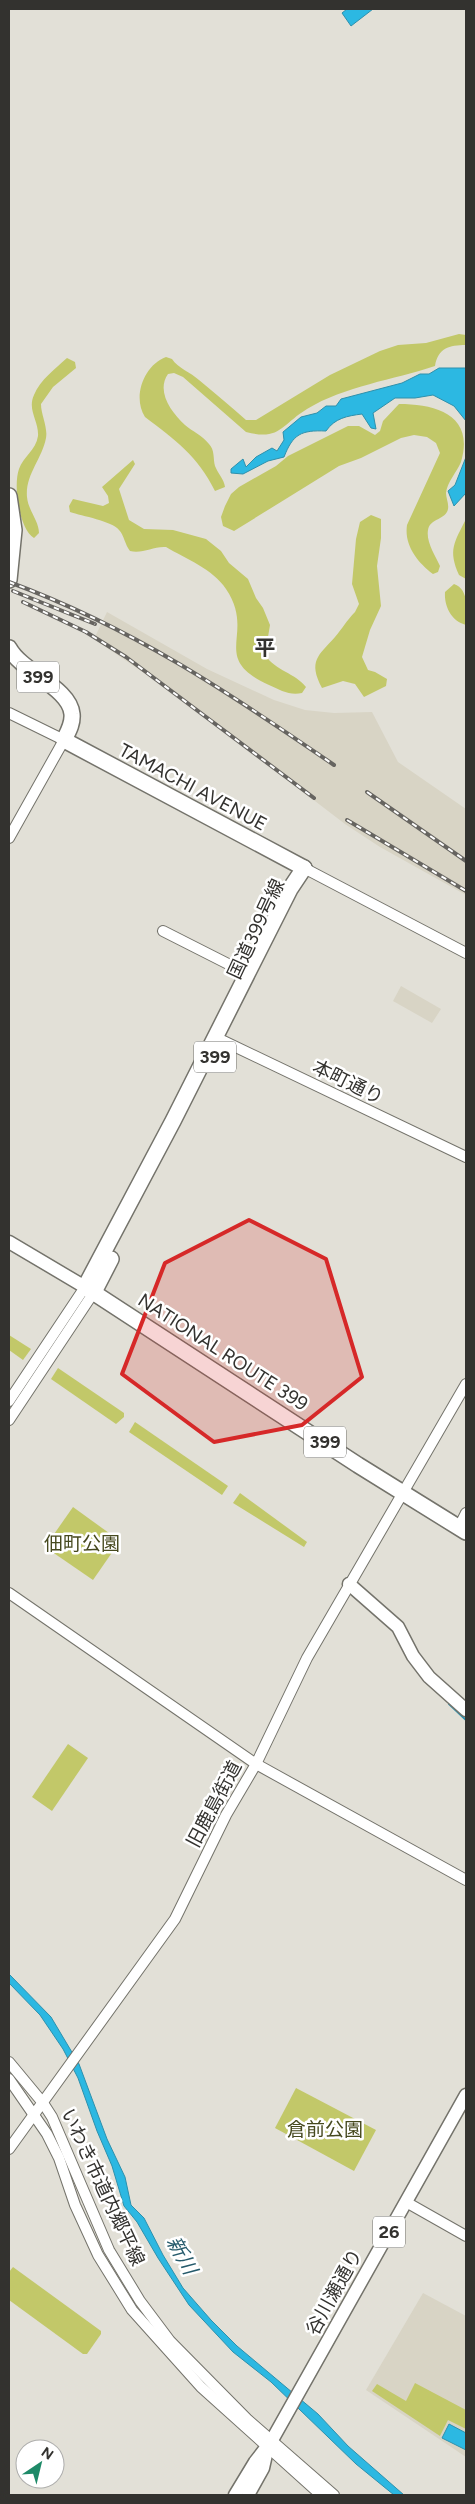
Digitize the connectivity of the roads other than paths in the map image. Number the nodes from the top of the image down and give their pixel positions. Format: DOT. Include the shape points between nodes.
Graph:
graph roads {
  1 [pos="9,496"];
  2 [pos="9,580"];
  3 [pos="9,648"];
  4 [pos="9,713"];
  5 [pos="64,740"];
  6 [pos="9,838"];
  7 [pos="304,868"];
  8 [pos="162,931"];
  9 [pos="466,953"];
  10 [pos="246,975"];
  11 [pos="219,1039"];
  12 [pos="466,1157"];
  13 [pos="9,1242"];
  14 [pos="90,1290"];
  15 [pos="466,1384"];
  16 [pos="9,1401"];
  17 [pos="9,1420"];
  18 [pos="404,1492"];
  19 [pos="466,1513"];
  20 [pos="463,1529"];
  21 [pos="352,1579"];
  22 [pos="9,1592"];
  23 [pos="466,1710"];
  24 [pos="256,1764"];
  25 [pos="466,1880"];
  26 [pos="9,2062"];
  27 [pos="9,2079"];
  28 [pos="466,2095"];
  29 [pos="43,2103"];
  30 [pos="34,2115"];
  31 [pos="9,2149"];
  32 [pos="406,2202"];
  33 [pos="466,2236"];
  34 [pos="273,2439"];
  35 [pos="235,2495"];
  36 [pos="248,2495"];
  37 [pos="321,2495"];
  38 [pos="334,2495"];
  1 -- 2 [label="highway" via="14,530"];
  3 -- 5 [label="highway, 399" via="18,661 61,694 70,705 72,720"];
  4 -- 5 [label="street"];
  5 -- 6 [label="street"];
  5 -- 7 [label="highway, TAMACHI AVENUE"];
  7 -- 9 [label="street"];
  7 -- 10 [label="highway, 国道399号線 / 399"];
  7 -- 11 [label="highway, 国道399号線 / 399" via="293,906"];
  8 -- 10 [label="street"];
  10 -- 11 [label="highway, 国道399号線 / 399"];
  11 -- 12 [label="street, 本町通り"];
  11 -- 14 [label="highway, 国道399号線 / 399"];
  13 -- 14 [label="main road"];
  14 -- 16 [label="street"];
  14 -- 17 [label="street"];
  14 -- 18 [label="highway, NATIONAL ROUTE 399 / 399"];
  15 -- 18 [label="street, 旧鹿島街道"];
  18 -- 20 [label="highway, NATIONAL ROUTE 399 / 399"];
  18 -- 21 [label="street, 旧鹿島街道"];
  19 -- 20 [label="street"];
  21 -- 23 [label="main road" via="398,1627 413,1656 429,1677"];
  21 -- 24 [label="street, 旧鹿島街道" via="296,1678"];
  22 -- 24 [label="street"];
  24 -- 25 [label="street"];
  24 -- 29 [label="street, 旧鹿島街道" via="226,1815 175,1919"];
  26 -- 29 [label="street, いわき市道内郷平線"];
  27 -- 30 [label="street, いわき市道内郷平線"];
  28 -- 32 [label="main road, 谷川瀬通り / 26"];
  29 -- 30 [label="street"];
  29 -- 34 [label="street, いわき市道内郷平線" via="64,2141 109,2250 140,2301 170,2341 207,2381"];
  30 -- 31 [label="street"];
  30 -- 34 [label="street, いわき市道内郷平線" via="59,2158 75,2205 98,2255 132,2310 201,2387"];
  32 -- 33 [label="street"];
  32 -- 34 [label="main road, 谷川瀬通り / 26"];
  34 -- 35 [label="main road, 谷川瀬通り / 26"];
  34 -- 36 [label="main road, 26" via="263,2468"];
  34 -- 37 [label="street, いわき市道内郷平線"];
  34 -- 38 [label="street, いわき市道内郷平線"];
}
